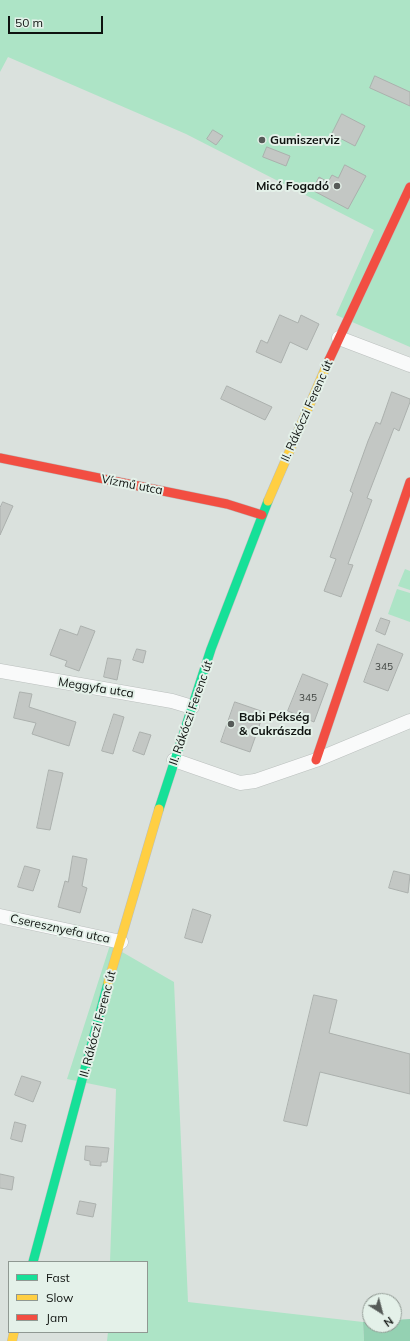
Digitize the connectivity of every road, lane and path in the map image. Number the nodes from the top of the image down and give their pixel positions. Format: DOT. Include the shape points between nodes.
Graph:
graph roads {
  1 [pos="410,187"];
  2 [pos="340,338"];
  3 [pos="410,365"];
  4 [pos="0,458"];
  5 [pos="410,482"];
  6 [pos="262,515"];
  7 [pos="0,671"];
  8 [pos="192,707"];
  9 [pos="410,721"];
  10 [pos="174,760"];
  11 [pos="316,760"];
  12 [pos="0,916"];
  13 [pos="120,942"];
  14 [pos="33,1261"];
  1 -- 2 [label="main road, II. Rákóczi Ferenc út"];
  2 -- 3 [label="street"];
  2 -- 6 [label="main road, II. Rákóczi Ferenc út"];
  4 -- 6 [label="main road, Vízmű utca" via="227,504"];
  5 -- 11 [label="main road"];
  6 -- 8 [label="main road, II. Rákóczi Ferenc út"];
  7 -- 8 [label="street, Meggyfa utca" via="172,701"];
  8 -- 10 [label="main road, II. Rákóczi Ferenc út"];
  9 -- 11 [label="street"];
  10 -- 11 [label="street" via="240,783 255,781"];
  10 -- 13 [label="main road, II. Rákóczi Ferenc út"];
  12 -- 13 [label="street, Cseresznyefa utca"];
  13 -- 14 [label="main road, II. Rákóczi Ferenc út"];
}
